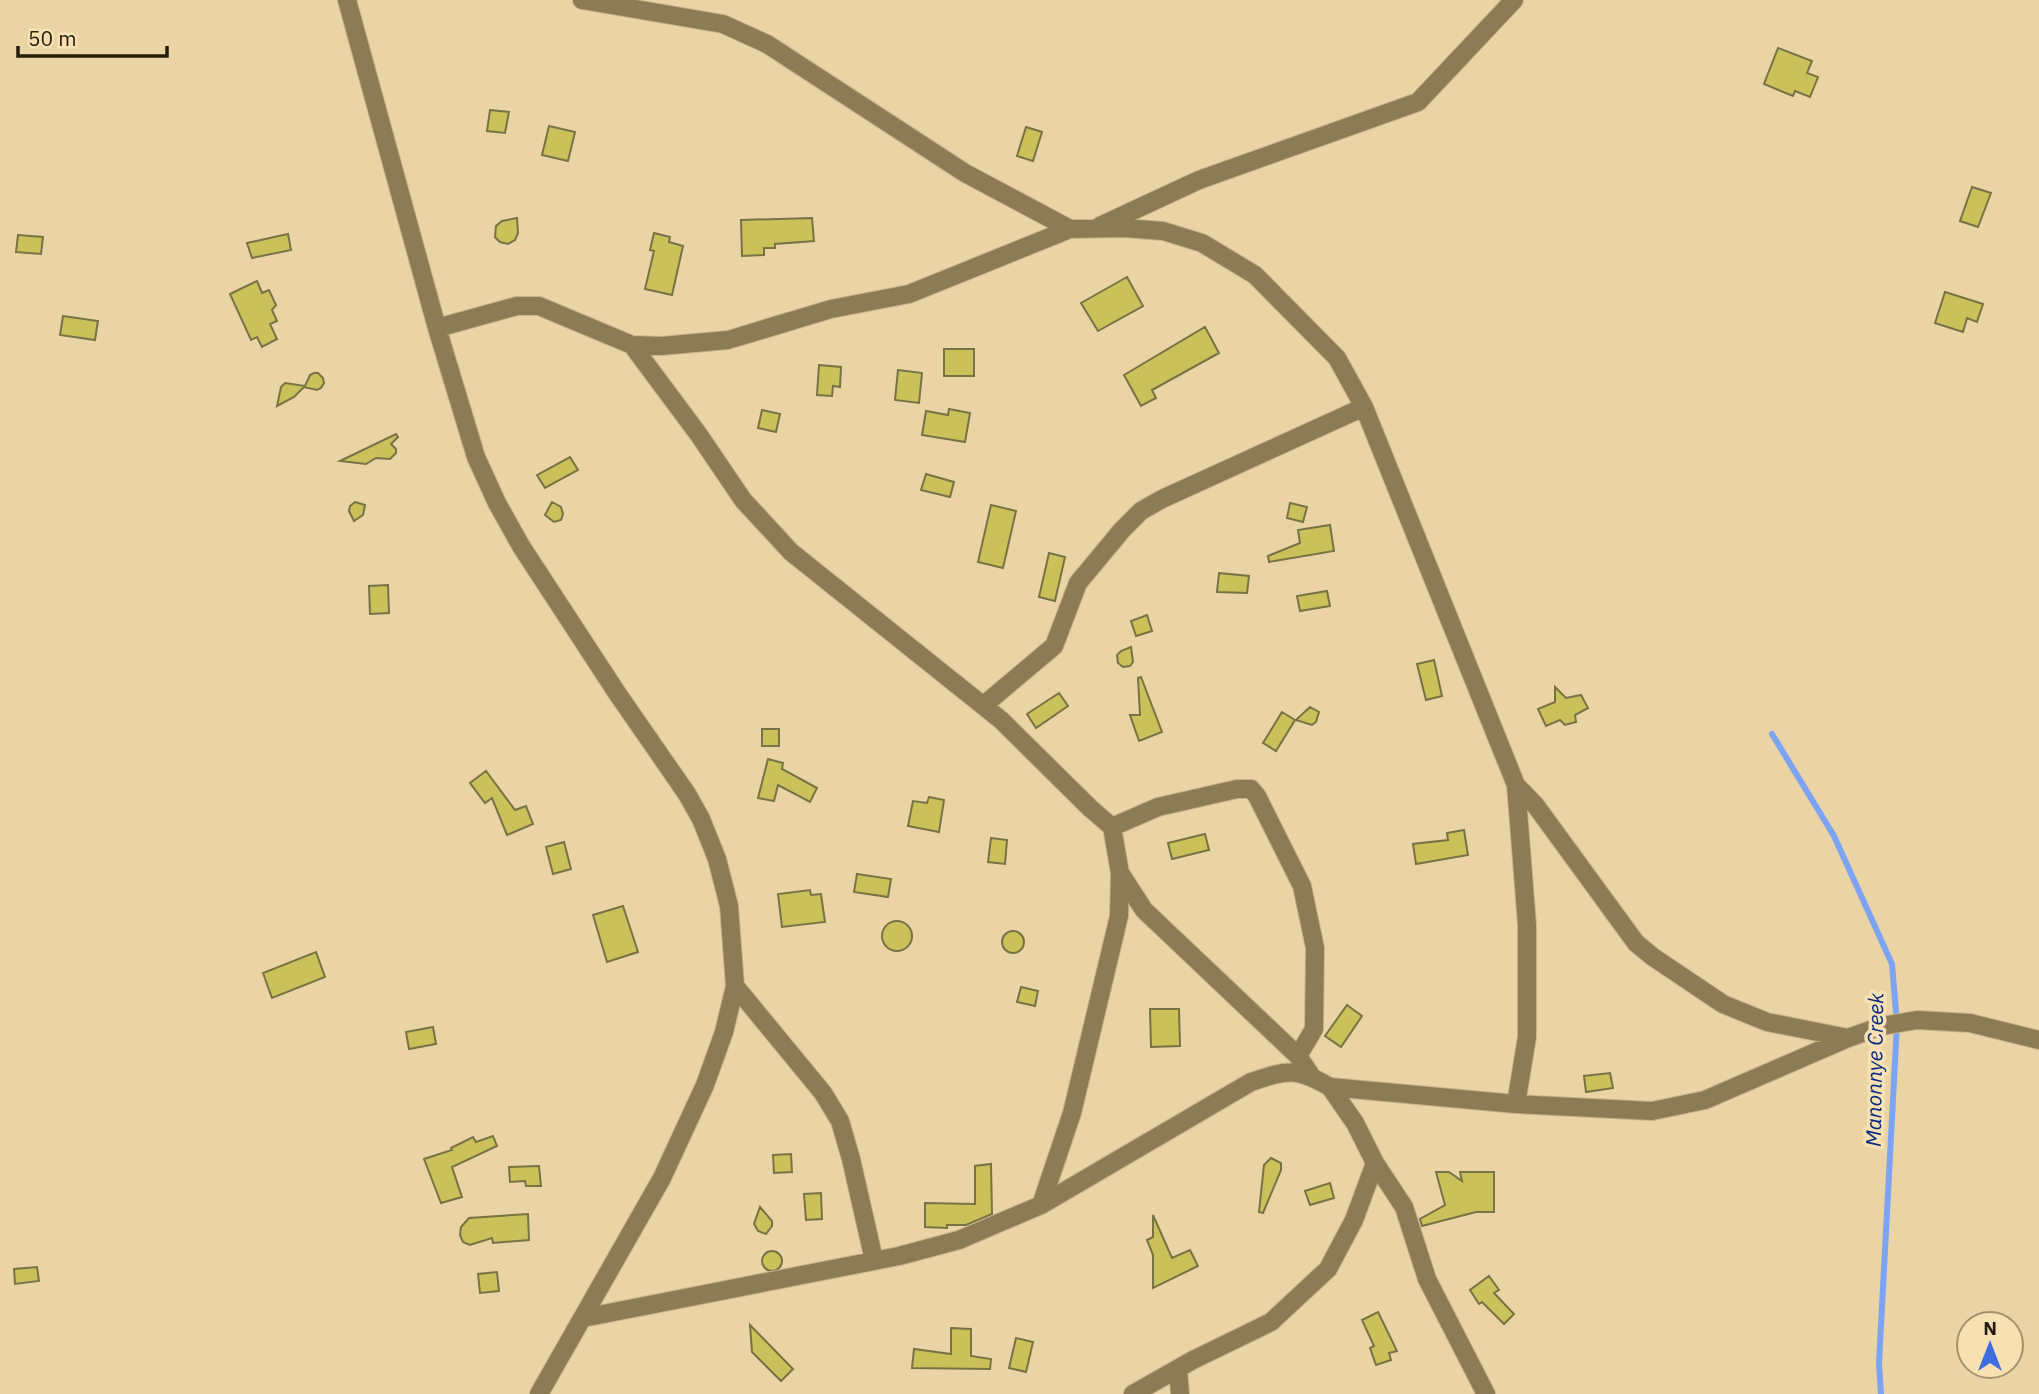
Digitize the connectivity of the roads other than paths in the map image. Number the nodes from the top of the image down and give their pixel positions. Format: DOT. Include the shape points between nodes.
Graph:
graph roads {
  1 [pos="347,0"];
  2 [pos="582,0"];
  3 [pos="679,0"];
  4 [pos="1514,0"];
  5 [pos="702,20"];
  6 [pos="1070,229"];
  7 [pos="1094,229"];
  8 [pos="437,328"];
  9 [pos="632,345"];
  10 [pos="1364,407"];
  11 [pos="984,705"];
  12 [pos="1516,785"];
  13 [pos="1112,827"];
  14 [pos="1120,873"];
  15 [pos="735,986"];
  16 [pos="1848,1038"];
  17 [pos="2039,1040"];
  18 [pos="1298,1056"];
  19 [pos="1312,1077"];
  20 [pos="1330,1087"];
  21 [pos="1516,1104"];
  22 [pos="1374,1163"];
  23 [pos="1041,1205"];
  24 [pos="874,1260"];
  25 [pos="583,1318"];
  26 [pos="1178,1369"];
  27 [pos="538,1394"];
  28 [pos="1133,1394"];
  29 [pos="1180,1394"];
  30 [pos="1486,1394"];
  1 -- 8 [label="street"];
  2 -- 5 [label="street"];
  3 -- 5 [label="street"];
  4 -- 7 [label="street" via="1418,102 1199,180"];
  5 -- 6 [label="street" via="723,24 767,44 965,173"];
  6 -- 7 [label="street"];
  6 -- 9 [label="street" via="909,294 831,309 728,340"];
  7 -- 10 [label="street" via="1163,231 1202,243 1255,275 1337,358"];
  8 -- 9 [label="street" via="517,306 539,306"];
  8 -- 15 [label="street" via="475,457 497,503 701,819 729,906"];
  9 -- 11 [label="street" via="743,499 792,552"];
  10 -- 11 [label="street" via="1142,511 1078,583 1054,646"];
  10 -- 12 [label="street"];
  11 -- 13 [label="street"];
  12 -- 16 [label="street" via="1636,943 1653,957 1723,1004 1767,1021"];
  12 -- 21 [label="street" via="1527,925 1527,1037"];
  13 -- 14 [label="street"];
  13 -- 18 [label="street" via="1158,807 1237,789 1251,789 1257,796 1302,886 1315,948 1314,1029"];
  14 -- 18 [label="street" via="1144,910"];
  14 -- 23 [label="street" via="1119,916 1072,1113"];
  15 -- 24 [label="street" via="823,1093 840,1121"];
  15 -- 25 [label="street" via="705,1085 662,1178"];
  16 -- 17 [label="street" via="1917,1020 1970,1023"];
  16 -- 21 [label="street" via="1705,1100 1652,1111"];
  18 -- 19 [label="street"];
  19 -- 20 [label="street"];
  19 -- 23 [label="street" via="1285,1071 1251,1082"];
  20 -- 21 [label="street"];
  20 -- 22 [label="street" via="1355,1123"];
  22 -- 26 [label="street" via="1354,1220 1328,1269 1270,1322"];
  22 -- 30 [label="street" via="1404,1207 1427,1279"];
  23 -- 24 [label="street" via="959,1240"];
  24 -- 25 [label="street"];
  25 -- 27 [label="street"];
  26 -- 28 [label="street"];
  26 -- 29 [label="street"];
}
